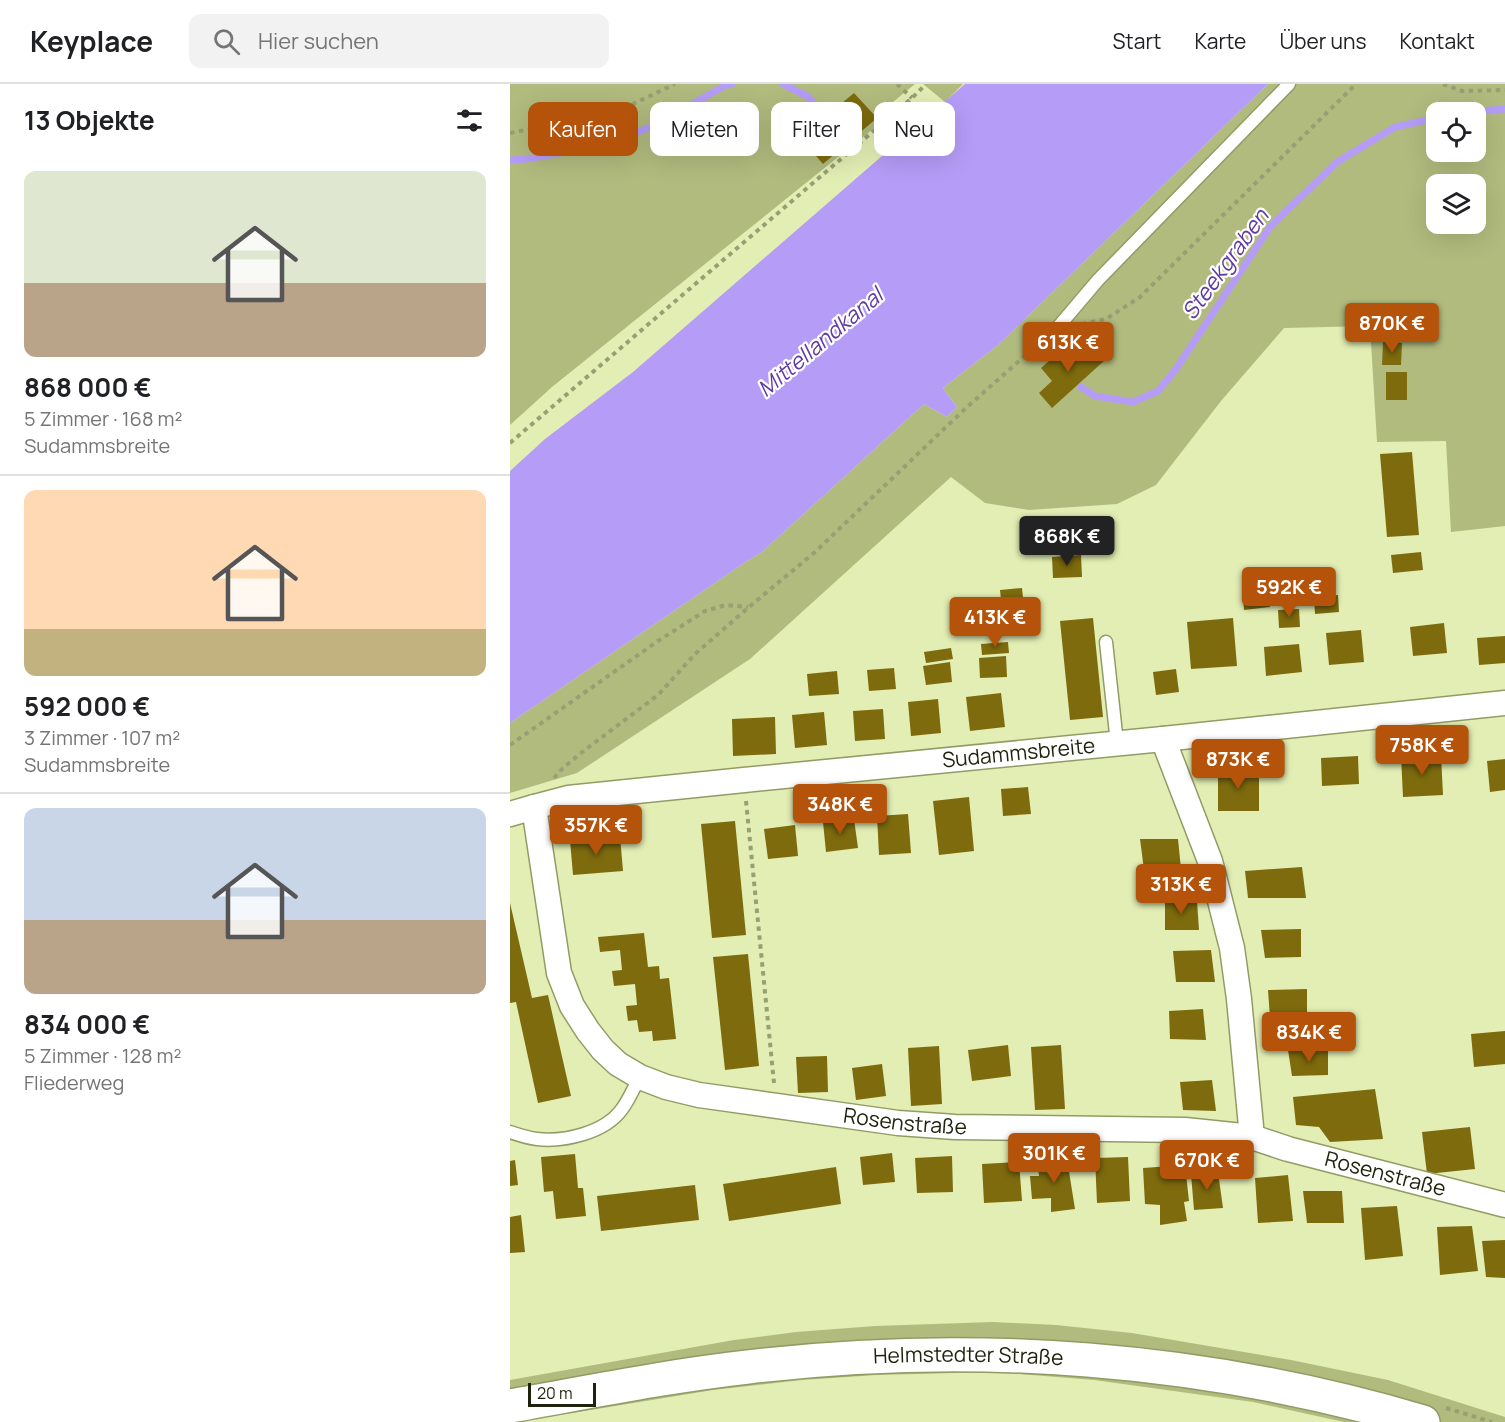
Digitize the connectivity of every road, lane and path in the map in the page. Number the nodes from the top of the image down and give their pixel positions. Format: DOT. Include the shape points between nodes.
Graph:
graph roads {
  1 [pos="675,84"];
  2 [pos="897,84"];
  3 [pos="926,84"];
  4 [pos="1289,84"];
  5 [pos="1356,84"];
  6 [pos="1443,84"];
  7 [pos="1505,90"];
  8 [pos="912,98"];
  9 [pos="510,133"];
  10 [pos="1059,326"];
  11 [pos="510,443"];
  12 [pos="748,607"];
  13 [pos="1106,642"];
  14 [pos="1505,703"];
  15 [pos="1163,739"];
  16 [pos="1117,743"];
  17 [pos="510,745"];
  18 [pos="744,780"];
  19 [pos="534,807"];
  20 [pos="510,814"];
  21 [pos="640,1077"];
  22 [pos="777,1106"];
  23 [pos="510,1132"];
  24 [pos="1252,1137"];
  25 [pos="1505,1205"];
  26 [pos="510,1406"];
  27 [pos="1423,1422"];
  1 -- 9 [label="path" via="614,113"];
  2 -- 8 [label="path"];
  3 -- 8 [label="path"];
  4 -- 10 [label="lane" via="1098,280"];
  5 -- 10 [label="path" via="1140,297 1106,320"];
  6 -- 7 [label="path" via="1462,91"];
  8 -- 11 [label="path"];
  10 -- 12 [label="path" via="966,408 815,552"];
  12 -- 17 [label="path" via="726,605 705,611"];
  12 -- 19 [label="path" via="695,654 658,695 562,769"];
  13 -- 16 [label="lane"];
  14 -- 15 [label="street, Sudammsbreite"];
  15 -- 16 [label="street, Sudammsbreite"];
  15 -- 24 [label="street" via="1210,861 1232,948"];
  16 -- 18 [label="street, Sudammsbreite"];
  18 -- 19 [label="street, Sudammsbreite" via="568,798"];
  18 -- 22 [label="path"];
  19 -- 20 [label="street, Sudammsbreite"];
  19 -- 21 [label="street, Rosenstraße" via="560,973 572,1006 603,1050"];
  21 -- 22 [label="street, Rosenstraße" via="699,1095"];
  21 -- 23 [label="lane" via="621,1110 597,1129 549,1139"];
  22 -- 24 [label="street, Rosenstraße" via="898,1123 1185,1130"];
  24 -- 25 [label="street, Rosenstraße"];
  26 -- 27 [label="main road, Helmstedter Straße" via="783,1363 889,1356 1026,1356 1187,1371 1335,1399"];
}
